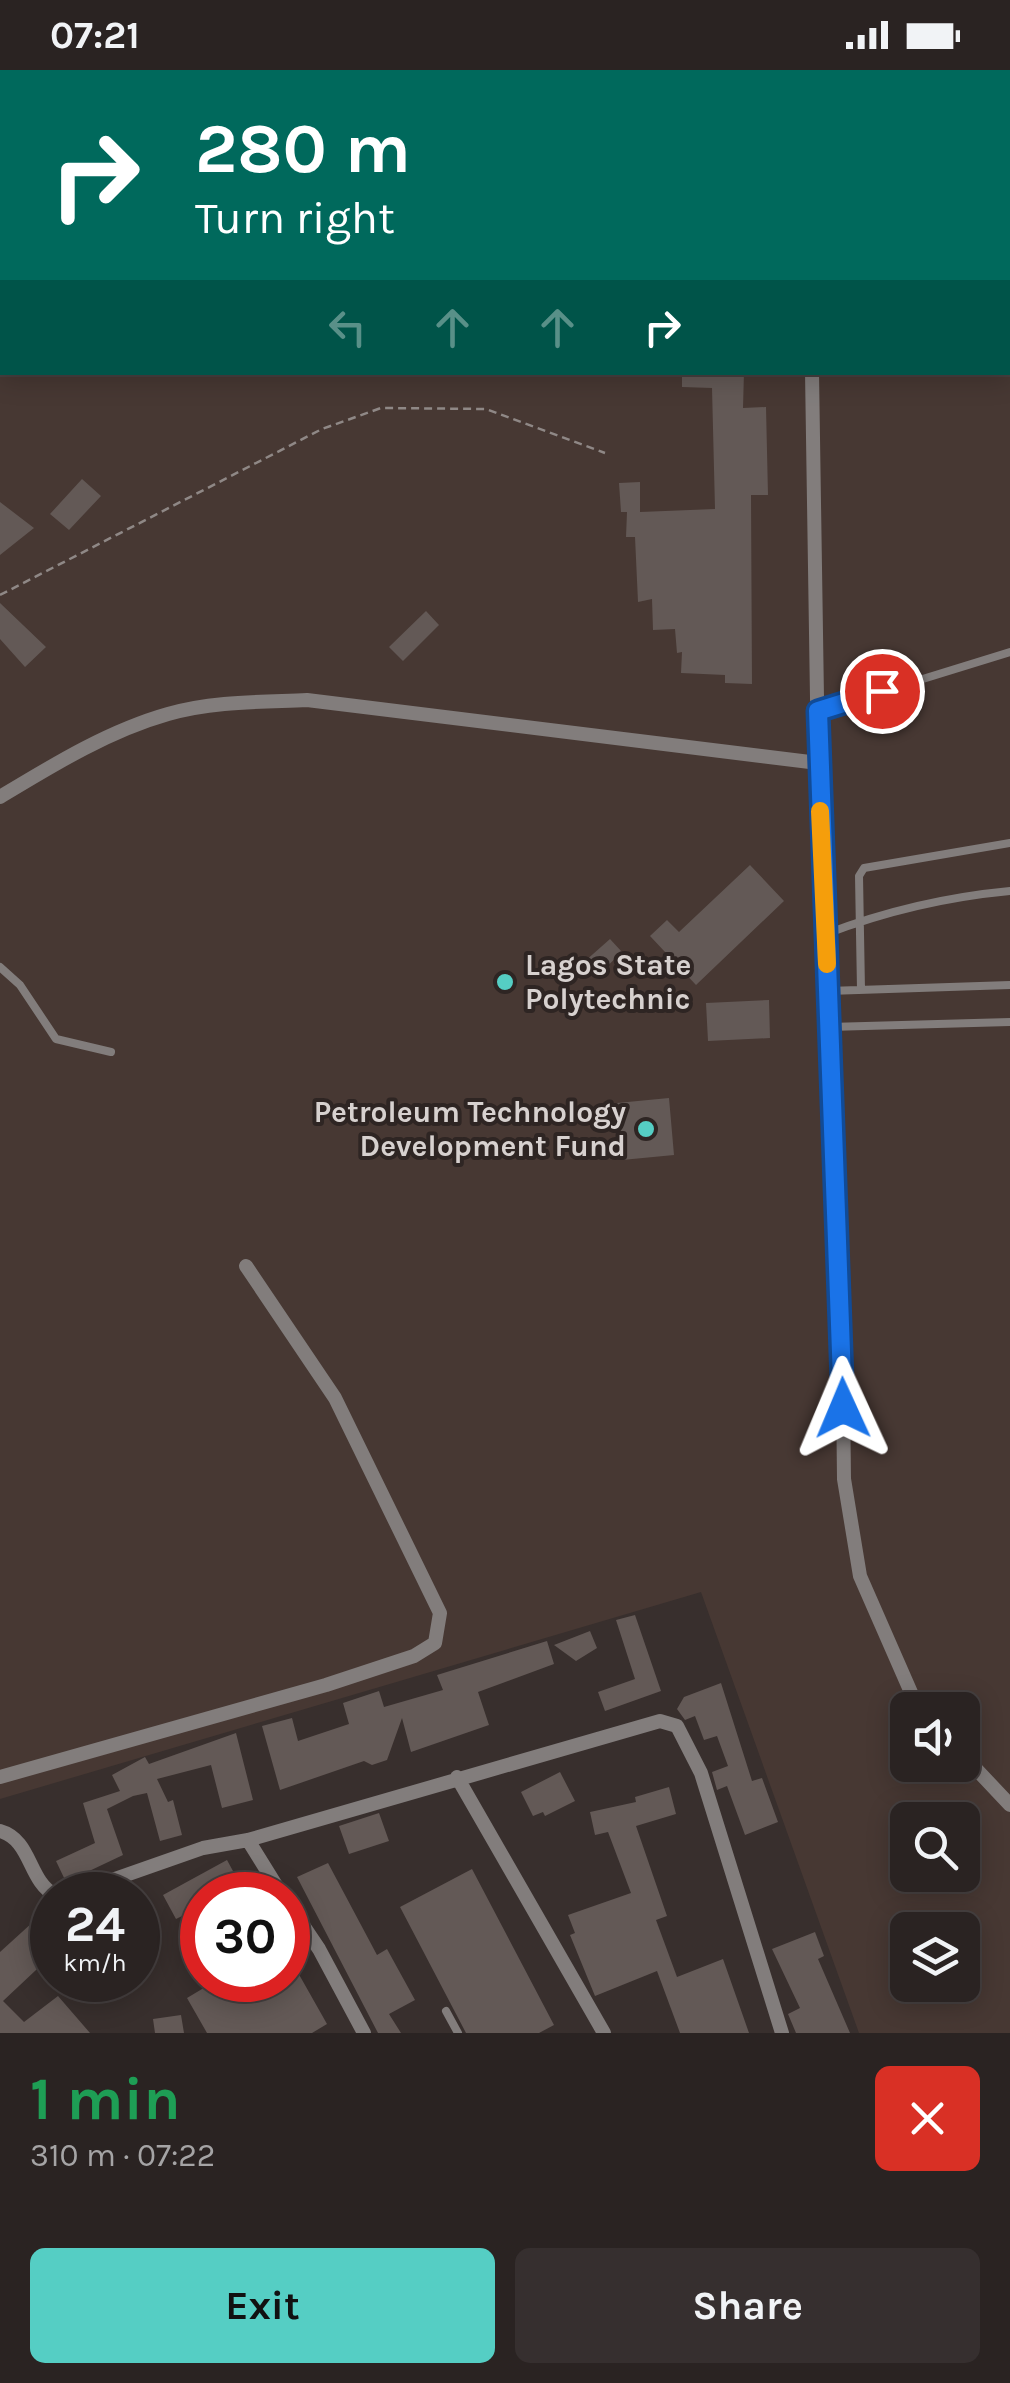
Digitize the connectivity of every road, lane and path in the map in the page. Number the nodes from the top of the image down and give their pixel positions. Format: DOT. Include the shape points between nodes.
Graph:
graph roads {
  1 [pos="812,375"];
  2 [pos="604,453"];
  3 [pos="0,595"];
  4 [pos="1010,652"];
  5 [pos="818,711"];
  6 [pos="818,763"];
  7 [pos="0,797"];
  8 [pos="1010,843"];
  9 [pos="1010,891"];
  10 [pos="860,921"];
  11 [pos="826,934"];
  12 [pos="0,967"];
  13 [pos="1010,984"];
  14 [pos="861,990"];
  15 [pos="828,992"];
  16 [pos="1010,1022"];
  17 [pos="829,1027"];
  18 [pos="112,1052"];
  19 [pos="246,1266"];
  20 [pos="911,1692"];
  21 [pos="980,1773"];
  22 [pos="457,1776"];
  23 [pos="0,1777"];
  24 [pos="1010,1804"];
  25 [pos="0,1830"];
  26 [pos="248,1840"];
  27 [pos="35,1872"];
  28 [pos="135,1872"];
  29 [pos="268,1872"];
  30 [pos="310,1936"];
  31 [pos="446,2010"];
  32 [pos="364,2033"];
  33 [pos="458,2033"];
  34 [pos="604,2033"];
  35 [pos="782,2033"];
  1 -- 5 [label="street"];
  2 -- 3 [label="path" via="486,408 381,408 322,429"];
  4 -- 5 [label="lane"];
  5 -- 6 [label="street"];
  6 -- 7 [label="street" via="308,700 170,713 107,737"];
  6 -- 11 [label="street"];
  8 -- 10 [label="lane" via="864,868"];
  9 -- 10 [label="lane"];
  10 -- 11 [label="lane"];
  10 -- 14 [label="lane"];
  11 -- 15 [label="street"];
  12 -- 18 [label="lane" via="56,1040"];
  13 -- 14 [label="lane"];
  14 -- 15 [label="lane"];
  15 -- 17 [label="street"];
  16 -- 17 [label="lane"];
  17 -- 20 [label="street" via="844,1478 860,1576"];
  19 -- 23 [label="street" via="334,1398 440,1613 435,1643 326,1684"];
  21 -- 24 [label="street"];
  22 -- 26 [label="street"];
  22 -- 34 [label="street"];
  22 -- 35 [label="street" via="642,1724 676,1726 701,1773"];
  25 -- 27 [label="street" via="18,1841"];
  26 -- 28 [label="street"];
  26 -- 29 [label="street"];
  30 -- 32 [label="street"];
  31 -- 33 [label="lane"];
}
